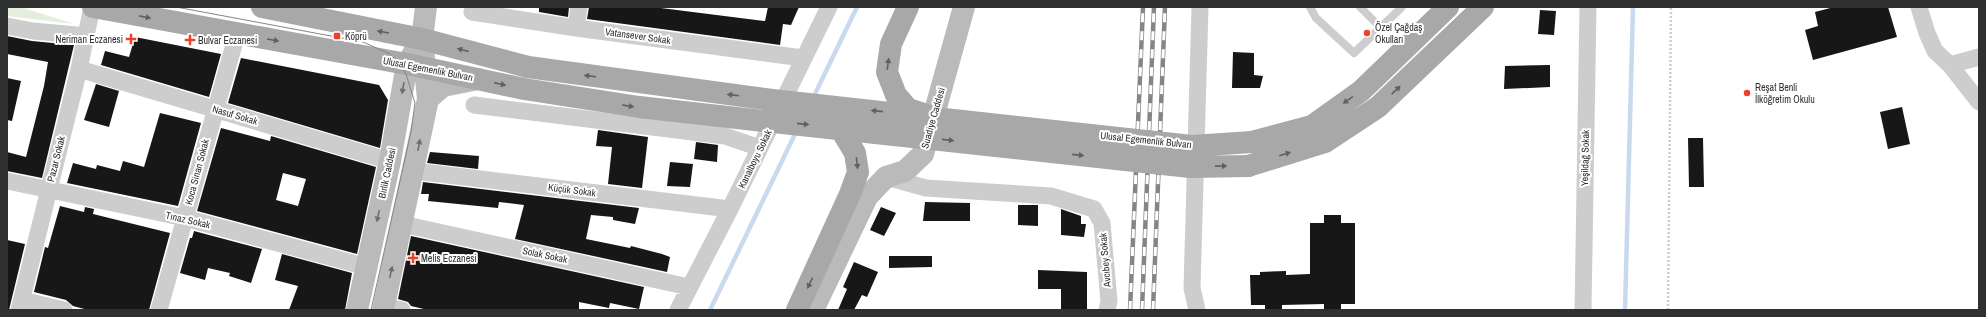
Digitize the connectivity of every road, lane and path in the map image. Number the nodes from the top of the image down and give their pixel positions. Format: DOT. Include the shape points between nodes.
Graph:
graph roads {
  1 [pos="93,7"];
  2 [pos="262,7"];
  3 [pos="426,7"];
  4 [pos="580,7"];
  5 [pos="829,7"];
  6 [pos="908,7"];
  7 [pos="964,7"];
  8 [pos="1200,7"];
  9 [pos="1310,7"];
  10 [pos="1360,7"];
  11 [pos="1402,7"];
  12 [pos="1448,7"];
  13 [pos="1483,7"];
  14 [pos="1588,7"];
  15 [pos="1671,7"];
  16 [pos="1919,7"];
  17 [pos="284,9"];
  18 [pos="472,12"];
  19 [pos="7,26"];
  20 [pos="576,28"];
  21 [pos="1380,28"];
  22 [pos="236,34"];
  23 [pos="87,36"];
  24 [pos="422,39"];
  25 [pos="1979,57"];
  26 [pos="803,58"];
  27 [pos="1950,65"];
  28 [pos="416,66"];
  29 [pos="79,69"];
  30 [pos="478,79"];
  31 [pos="428,99"];
  32 [pos="1979,102"];
  33 [pos="474,104"];
  34 [pos="214,109"];
  35 [pos="936,118"];
  36 [pos="840,128"];
  37 [pos="760,148"];
  38 [pos="390,161"];
  39 [pos="414,171"];
  40 [pos="886,177"];
  41 [pos="7,181"];
  42 [pos="48,190"];
  43 [pos="730,209"];
  44 [pos="185,218"];
  45 [pos="402,224"];
  46 [pos="367,267"];
  47 [pos="689,287"];
  48 [pos="21,305"];
  49 [pos="390,308"];
  50 [pos="64,310"];
  51 [pos="159,310"];
  52 [pos="357,310"];
  53 [pos="678,310"];
  54 [pos="797,310"];
  55 [pos="813,310"];
  56 [pos="1107,310"];
  57 [pos="1197,310"];
  58 [pos="1583,310"];
  59 [pos="1668,310"];
  1 -- 22 [label="main road, Ulusal Egemenlik Bulvarı, one-way"];
  1 -- 23 [label="street, Pazar Sokak"];
  2 -- 17 [label="main road"];
  3 -- 24 [label="main road, Birlik Caddesi"];
  4 -- 20 [label="street"];
  5 -- 26 [label="street, Kanalboyu Sokak"];
  35 -- 6 [label="main road, one-way, bridge" via="908,109 896,95 887,72 891,44"];
  7 -- 40 [label="main road, Suadiye Caddesi" via="923,154 905,171"];
  8 -- 57 [label="street" via="1192,288"];
  9 -- 21 [label="lane" via="1316,18 1354,53"];
  10 -- 21 [label="lane"];
  11 -- 21 [label="lane"];
  12 -- 35 [label="main road, Ulusal Egemenlik Bulvarı, one-way, bridge" via="1361,91 1312,126 1252,142 1192,146"];
  36 -- 13 [label="main road, Ulusal Egemenlik Bulvarı, one-way, bridge" via="1190,167 1248,166 1325,142 1378,107"];
  14 -- 58 [label="street, Yeşildağ Sokak"];
  15 -- 59 [label="path"];
  16 -- 27 [label="street" via="1935,51"];
  24 -- 17 [label="main road, one-way"];
  18 -- 20 [label="street, Vatansever Sokak"];
  19 -- 23 [label="street"];
  20 -- 26 [label="street, Vatansever Sokak"];
  22 -- 28 [label="main road, Ulusal Egemenlik Bulvarı, one-way"];
  22 -- 34 [label="street, Koca Sinan Sokak"];
  23 -- 29 [label="street, Pazar Sokak"];
  24 -- 28 [label="main road, Birlik Caddesi"];
  35 -- 24 [label="main road, one-way, bridge" via="772,100 528,67"];
  25 -- 27 [label="street"];
  26 -- 37 [label="street, Kanalboyu Sokak"];
  27 -- 32 [label="street"];
  28 -- 30 [label="main road, Ulusal Egemenlik Bulvarı"];
  28 -- 31 [label="main road"];
  28 -- 38 [label="main road, Birlik Caddesi, one-way"];
  29 -- 34 [label="street, Nasuf Sokak"];
  29 -- 42 [label="street, Pazar Sokak"];
  30 -- 31 [label="main road" via="444,86"];
  30 -- 36 [label="main road, Ulusal Egemenlik Bulvarı, one-way, bridge" via="639,108"];
  39 -- 31 [label="main road, one-way"];
  33 -- 37 [label="street" via="725,136"];
  34 -- 38 [label="street, Nasuf Sokak"];
  34 -- 44 [label="street, Koca Sinan Sokak"];
  36 -- 54 [label="main road, one-way" via="855,153 858,172"];
  37 -- 43 [label="street, Kanalboyu Sokak"];
  38 -- 46 [label="main road, Birlik Caddesi, one-way"];
  39 -- 43 [label="street, Küçük Sokak"];
  39 -- 45 [label="main road"];
  40 -- 55 [label="main road, Suadiye Caddesi" via="867,197"];
  40 -- 56 [label="street, Avcıbey Sokak" via="926,188 1051,196 1094,209 1102,223 1109,301"];
  41 -- 42 [label="street, Tınaz Sokak"];
  42 -- 44 [label="street, Tınaz Sokak"];
  42 -- 48 [label="street, Pazar Sokak"];
  43 -- 47 [label="street, Kanalboyu Sokak"];
  44 -- 46 [label="street, Tınaz Sokak"];
  44 -- 51 [label="street, Koca Sinan Sokak"];
  45 -- 47 [label="street, Solak Sokak"];
  49 -- 45 [label="main road, one-way"];
  46 -- 52 [label="main road, Birlik Caddesi"];
  47 -- 53 [label="street, Kanalboyu Sokak"];
  48 -- 50 [label="street"];
}
